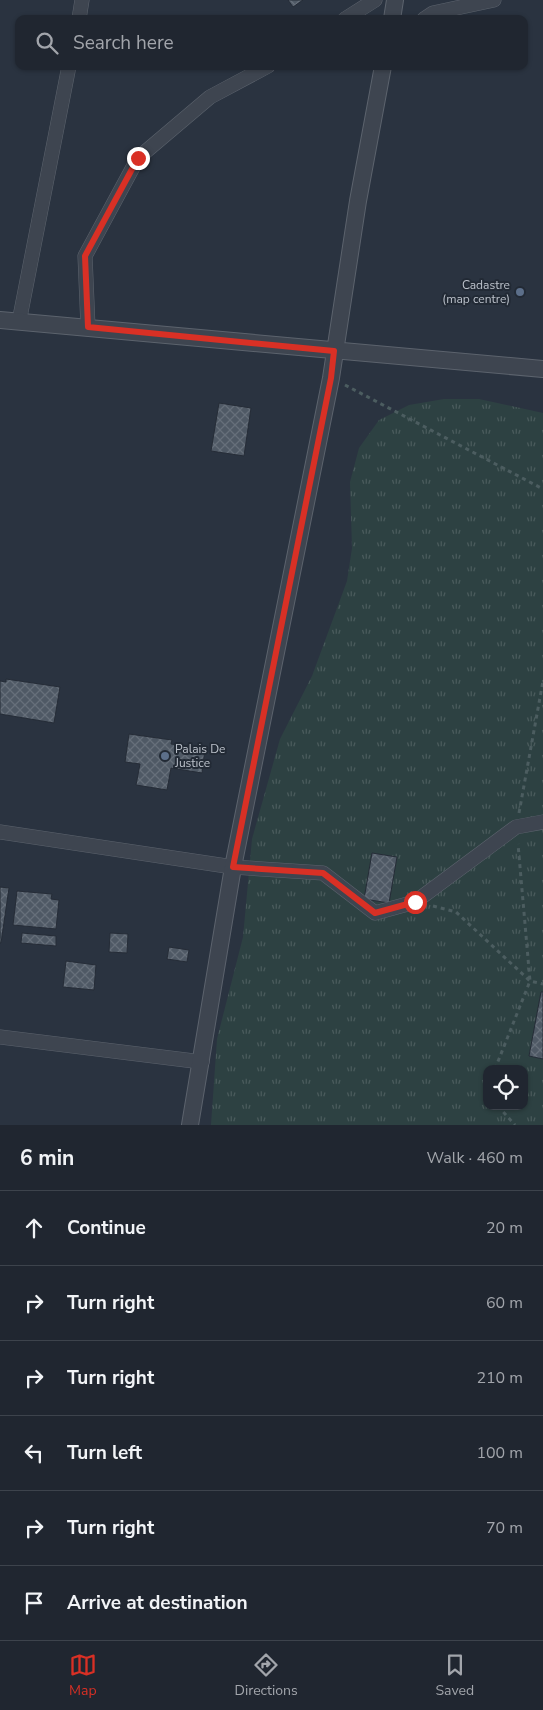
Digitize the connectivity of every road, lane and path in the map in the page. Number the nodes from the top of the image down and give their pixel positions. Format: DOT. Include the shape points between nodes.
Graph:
graph roads {
  1 [pos="82,0"];
  2 [pos="375,0"];
  3 [pos="396,0"];
  4 [pos="494,0"];
  5 [pos="79,15"];
  6 [pos="351,15"];
  7 [pos="393,15"];
  8 [pos="430,15"];
  9 [pos="68,70"];
  10 [pos="260,70"];
  11 [pos="382,70"];
  12 [pos="0,320"];
  13 [pos="19,322"];
  14 [pos="88,327"];
  15 [pos="334,351"];
  16 [pos="543,369"];
  17 [pos="331,378"];
  18 [pos="543,489"];
  19 [pos="543,681"];
  20 [pos="543,822"];
  21 [pos="516,827"];
  22 [pos="0,832"];
  23 [pos="233,867"];
  24 [pos="415,902"];
  25 [pos="530,981"];
  26 [pos="543,984"];
  27 [pos="0,1037"];
  28 [pos="202,1062"];
  29 [pos="497,1065"];
  30 [pos="502,1110"];
  31 [pos="190,1125"];
  32 [pos="515,1125"];
  1 -- 5 [label="street"];
  2 -- 6 [label="street"];
  3 -- 7 [label="street"];
  4 -- 8 [label="street"];
  9 -- 13 [label="street"];
  10 -- 14 [label="street" via="210,96 138,158 85,256"];
  11 -- 15 [label="street"];
  12 -- 13 [label="street"];
  13 -- 14 [label="street"];
  14 -- 15 [label="street"];
  15 -- 16 [label="street"];
  15 -- 17 [label="street"];
  17 -- 18 [label="path"];
  17 -- 23 [label="street"];
  19 -- 21 [label="path"];
  20 -- 21 [label="street"];
  21 -- 24 [label="street"];
  21 -- 25 [label="path"];
  22 -- 23 [label="street"];
  23 -- 24 [label="street" via="323,873 375,913"];
  23 -- 28 [label="street"];
  24 -- 25 [label="path" via="456,912"];
  25 -- 26 [label="path"];
  25 -- 29 [label="path"];
  27 -- 28 [label="street"];
  28 -- 31 [label="street"];
  30 -- 32 [label="path"];
}
